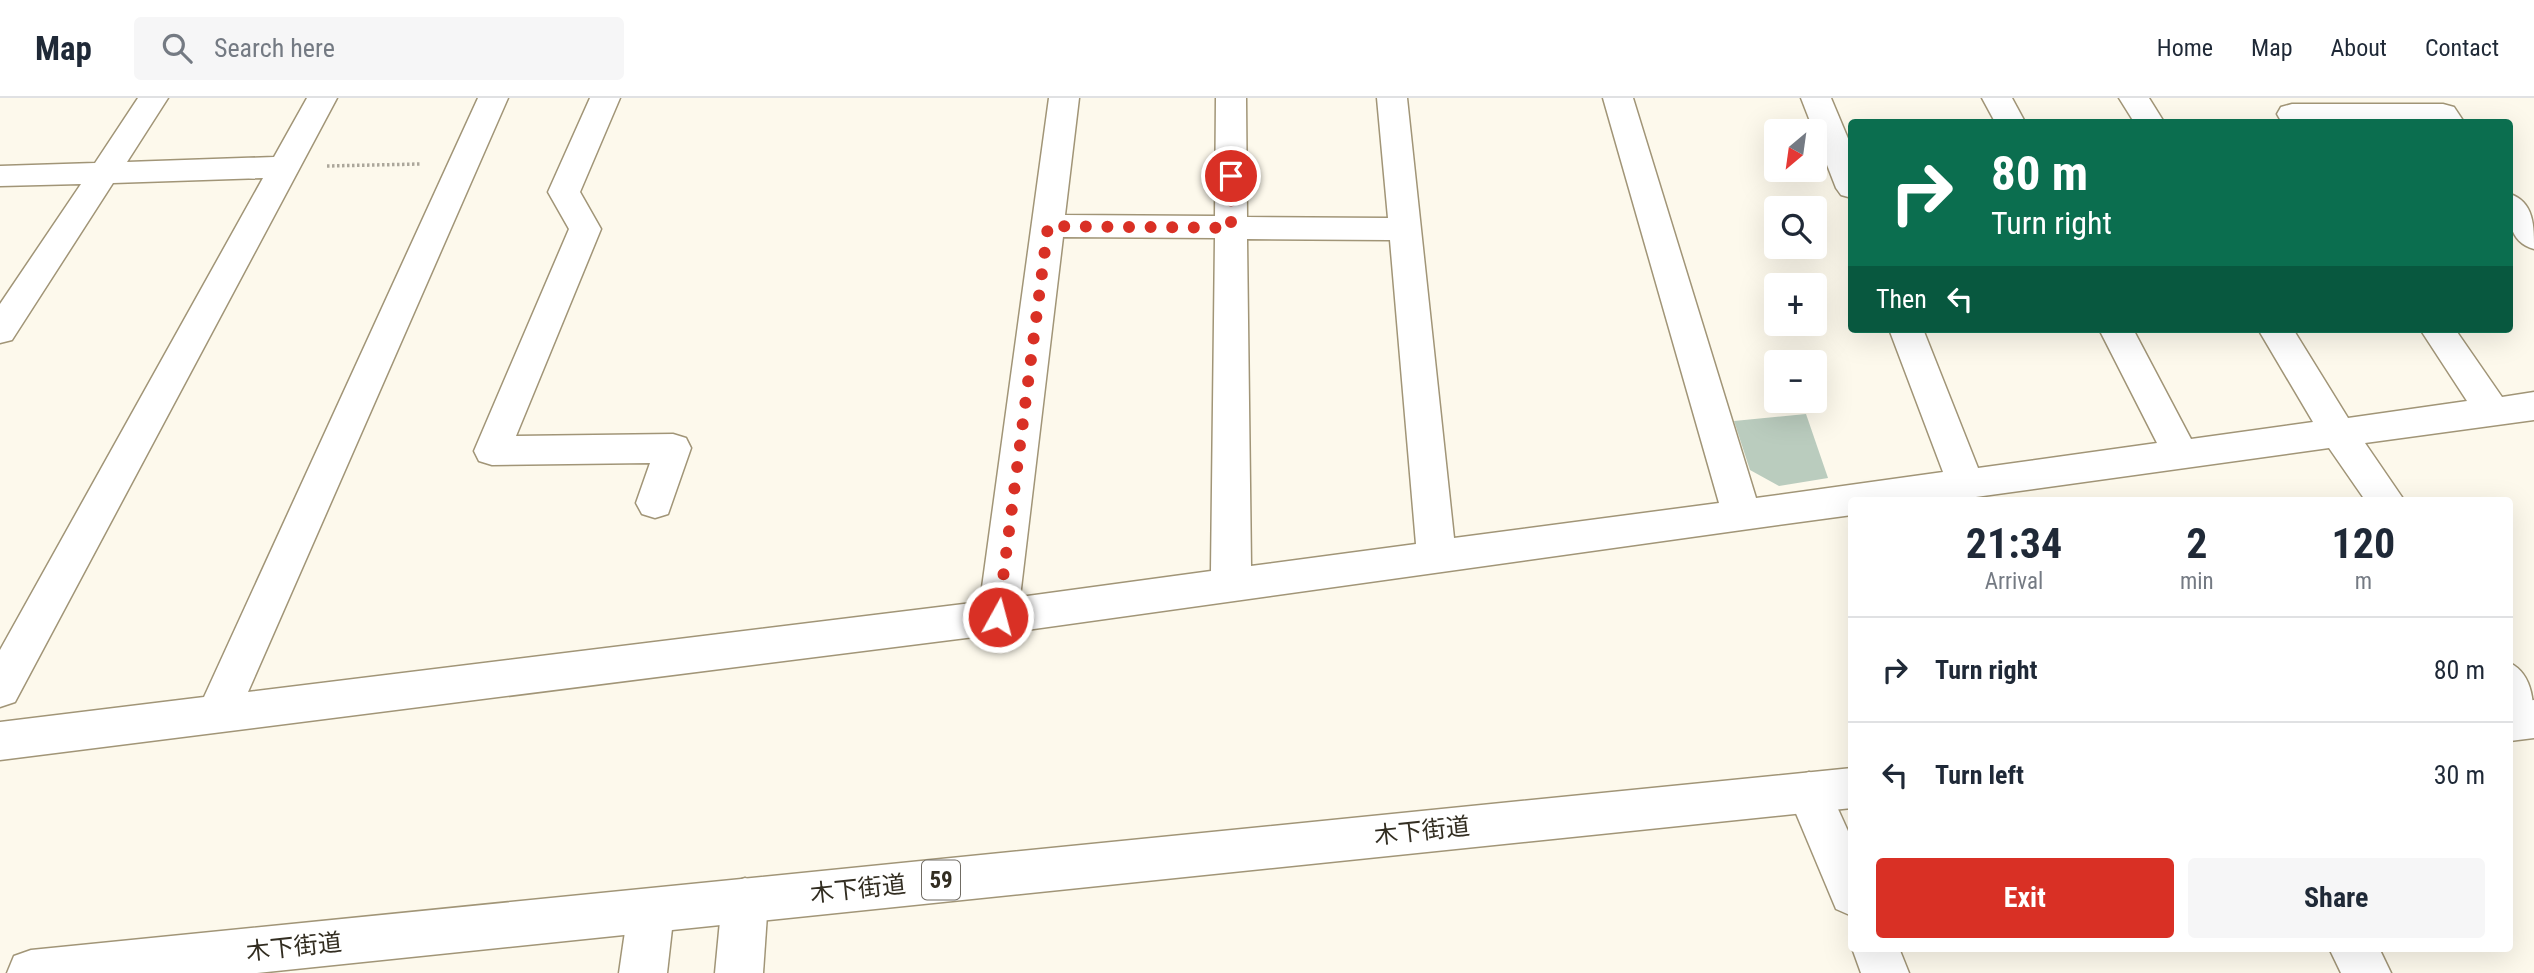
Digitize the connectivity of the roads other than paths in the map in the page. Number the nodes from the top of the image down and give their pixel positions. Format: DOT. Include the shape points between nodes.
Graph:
graph roads {
  1 [pos="153,98"];
  2 [pos="322,98"];
  3 [pos="492,98"];
  4 [pos="605,98"];
  5 [pos="1064,98"];
  6 [pos="1231,98"];
  7 [pos="1392,98"];
  8 [pos="1618,98"];
  9 [pos="1997,98"];
  10 [pos="2134,98"];
  11 [pos="2291,112"];
  12 [pos="1831,116"];
  13 [pos="2008,119"];
  14 [pos="2147,119"];
  15 [pos="2447,119"];
  16 [pos="284,167"];
  17 [pos="105,172"];
  18 [pos="1848,174"];
  19 [pos="0,176"];
  20 [pos="2513,209"];
  21 [pos="1048,226"];
  22 [pos="1231,228"];
  23 [pos="1405,229"];
  24 [pos="2534,238"];
  25 [pos="0,331"];
  26 [pos="1908,333"];
  27 [pos="2118,333"];
  28 [pos="2277,333"];
  29 [pos="2440,333"];
  30 [pos="2534,406"];
  31 [pos="2493,412"];
  32 [pos="2338,433"];
  33 [pos="2181,455"];
  34 [pos="1966,484"];
  35 [pos="2073,486"];
  36 [pos="1872,497"];
  37 [pos="2383,497"];
  38 [pos="1848,500"];
  39 [pos="655,503"];
  40 [pos="1742,515"];
  41 [pos="1437,557"];
  42 [pos="1231,585"];
  43 [pos="998,617"];
  44 [pos="2513,686"];
  45 [pos="0,689"];
  46 [pos="217,714"];
  47 [pos="2534,718"];
  48 [pos="2513,722"];
  49 [pos="0,741"];
  50 [pos="1830,790"];
  51 [pos="1848,875"];
  52 [pos="745,900"];
  53 [pos="651,911"];
  54 [pos="1877,952"];
  55 [pos="2354,952"];
  56 [pos="38,973"];
  57 [pos="643,973"];
  58 [pos="739,973"];
  59 [pos="1885,973"];
  60 [pos="2367,973"];
  1 -- 17 [label="street"];
  2 -- 16 [label="street"];
  3 -- 46 [label="street"];
  4 -- 39 [label="street" via="564,192 585,229 492,451 673,448"];
  5 -- 21 [label="street"];
  6 -- 22 [label="street"];
  7 -- 23 [label="street"];
  8 -- 40 [label="street"];
  9 -- 13 [label="street"];
  10 -- 14 [label="street"];
  11 -- 15 [label="street" via="2443,114"];
  12 -- 18 [label="street"];
  16 -- 17 [label="street"];
  16 -- 45 [label="street"];
  17 -- 19 [label="street"];
  17 -- 25 [label="street"];
  20 -- 24 [label="street"];
  21 -- 22 [label="street"];
  21 -- 43 [label="street"];
  22 -- 23 [label="street"];
  22 -- 42 [label="street"];
  23 -- 41 [label="street"];
  26 -- 34 [label="street"];
  27 -- 33 [label="street"];
  28 -- 32 [label="street"];
  29 -- 31 [label="street"];
  30 -- 31 [label="street"];
  31 -- 32 [label="street"];
  32 -- 33 [label="street"];
  32 -- 37 [label="street"];
  33 -- 35 [label="street"];
  34 -- 35 [label="street"];
  34 -- 36 [label="street"];
  38 -- 40 [label="street"];
  40 -- 41 [label="street"];
  41 -- 42 [label="street"];
  42 -- 43 [label="street"];
  43 -- 46 [label="street"];
  44 -- 47 [label="street"];
  46 -- 49 [label="street"];
  47 -- 48 [label="street"];
  50 -- 51 [label="street"];
  50 -- 52 [label="street, 木下街道 / 59"];
  52 -- 53 [label="street, 木下街道 / 59"];
  52 -- 58 [label="street"];
  53 -- 56 [label="street, 木下街道 / 59"];
  53 -- 57 [label="street"];
  54 -- 59 [label="street"];
  55 -- 60 [label="street"];
}
